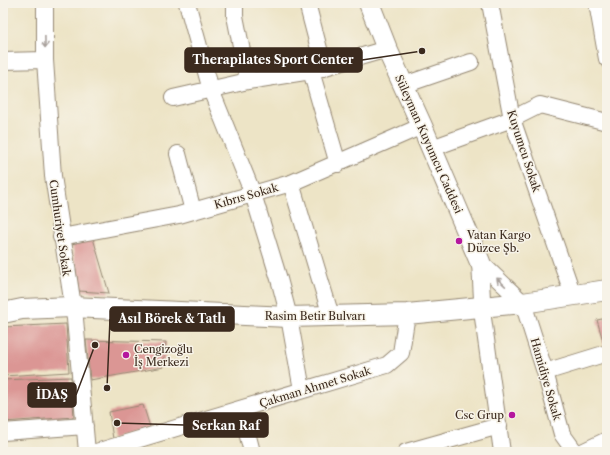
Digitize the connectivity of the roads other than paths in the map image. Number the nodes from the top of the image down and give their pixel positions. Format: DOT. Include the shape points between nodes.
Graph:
graph roads {
  1 [pos="45,3"];
  2 [pos="187,3"];
  3 [pos="235,3"];
  4 [pos="307,3"];
  5 [pos="369,3"];
  6 [pos="490,3"];
  7 [pos="597,3"];
  8 [pos="387,49"];
  9 [pos="607,59"];
  10 [pos="46,60"];
  11 [pos="3,61"];
  12 [pos="471,62"];
  13 [pos="317,70"];
  14 [pos="248,82"];
  15 [pos="404,85"];
  16 [pos="211,90"];
  17 [pos="172,98"];
  18 [pos="512,119"];
  19 [pos="607,122"];
  20 [pos="422,126"];
  21 [pos="432,148"];
  22 [pos="178,154"];
  23 [pos="338,164"];
  24 [pos="291,183"];
  25 [pos="253,194"];
  26 [pos="193,211"];
  27 [pos="61,237"];
  28 [pos="480,262"];
  29 [pos="607,290"];
  30 [pos="573,295"];
  31 [pos="523,303"];
  32 [pos="72,307"];
  33 [pos="482,307"];
  34 [pos="7,311"];
  35 [pos="407,314"];
  36 [pos="330,316"];
  37 [pos="288,317"];
  38 [pos="607,353"];
  39 [pos="545,372"];
  40 [pos="302,390"];
  41 [pos="241,409"];
  42 [pos="84,426"];
  43 [pos="498,426"];
  44 [pos="3,432"];
  45 [pos="607,440"];
  46 [pos="87,452"];
  47 [pos="96,452"];
  48 [pos="252,452"];
  49 [pos="406,452"];
  50 [pos="502,452"];
  51 [pos="575,452"];
  52 [pos="582,452"];
  1 -- 10 [label="street, Cumhuriyet Sokak, one-way"];
  2 -- 16 [label="street"];
  3 -- 14 [label="street" via="235,16"];
  4 -- 13 [label="street"];
  5 -- 8 [label="main road, Süleyman Kuyumcu Caddesi"];
  6 -- 18 [label="street, Kuyumcu Sokak"];
  7 -- 9 [label="street"];
  8 -- 13 [label="street"];
  8 -- 15 [label="main road, Süleyman Kuyumcu Caddesi"];
  10 -- 11 [label="street"];
  10 -- 27 [label="street, Cumhuriyet Sokak" via="53,176"];
  12 -- 15 [label="street"];
  13 -- 14 [label="street"];
  13 -- 23 [label="street"];
  14 -- 16 [label="street"];
  15 -- 20 [label="main road, Süleyman Kuyumcu Caddesi"];
  16 -- 17 [label="street"];
  16 -- 25 [label="street"];
  18 -- 19 [label="street" via="540,104"];
  18 -- 21 [label="street"];
  18 -- 30 [label="street, Kuyumcu Sokak"];
  20 -- 21 [label="main road, Süleyman Kuyumcu Caddesi"];
  20 -- 23 [label="street, Kıbrıs Sokak"];
  21 -- 28 [label="main road, Süleyman Kuyumcu Caddesi"];
  22 -- 26 [label="street"];
  23 -- 24 [label="street, Kıbrıs Sokak"];
  24 -- 25 [label="street, Kıbrıs Sokak"];
  24 -- 36 [label="street"];
  25 -- 26 [label="street, Kıbrıs Sokak"];
  25 -- 37 [label="street"];
  26 -- 27 [label="street, Kıbrıs Sokak"];
  27 -- 32 [label="street, Cumhuriyet Sokak"];
  31 -- 28 [label="street, one-way"];
  28 -- 33 [label="street"];
  29 -- 30 [label="main road, Rasim Betir Bulvarı"];
  30 -- 31 [label="main road, Rasim Betir Bulvarı"];
  31 -- 33 [label="main road, Rasim Betir Bulvarı"];
  31 -- 39 [label="street, Hamidiye Sokak"];
  32 -- 34 [label="main road, Rasim Betir Bulvarı"];
  32 -- 37 [label="main road, Rasim Betir Bulvarı"];
  32 -- 42 [label="street, Cumhuriyet Sokak"];
  33 -- 35 [label="main road, Rasim Betir Bulvarı"];
  33 -- 43 [label="street"];
  35 -- 36 [label="main road, Rasim Betir Bulvarı"];
  35 -- 40 [label="street, Çakman Ahmet Sokak" via="401,353 387,365"];
  36 -- 37 [label="main road, Rasim Betir Bulvarı"];
  37 -- 40 [label="street"];
  38 -- 39 [label="street"];
  39 -- 51 [label="street, Hamidiye Sokak" via="562,434"];
  40 -- 41 [label="street, Çakman Ahmet Sokak"];
  41 -- 47 [label="street, Çakman Ahmet Sokak"];
  41 -- 48 [label="street"];
  42 -- 44 [label="street"];
  42 -- 46 [label="street, Cumhuriyet Sokak"];
  43 -- 49 [label="street"];
  43 -- 50 [label="street"];
  45 -- 52 [label="street"];
}
